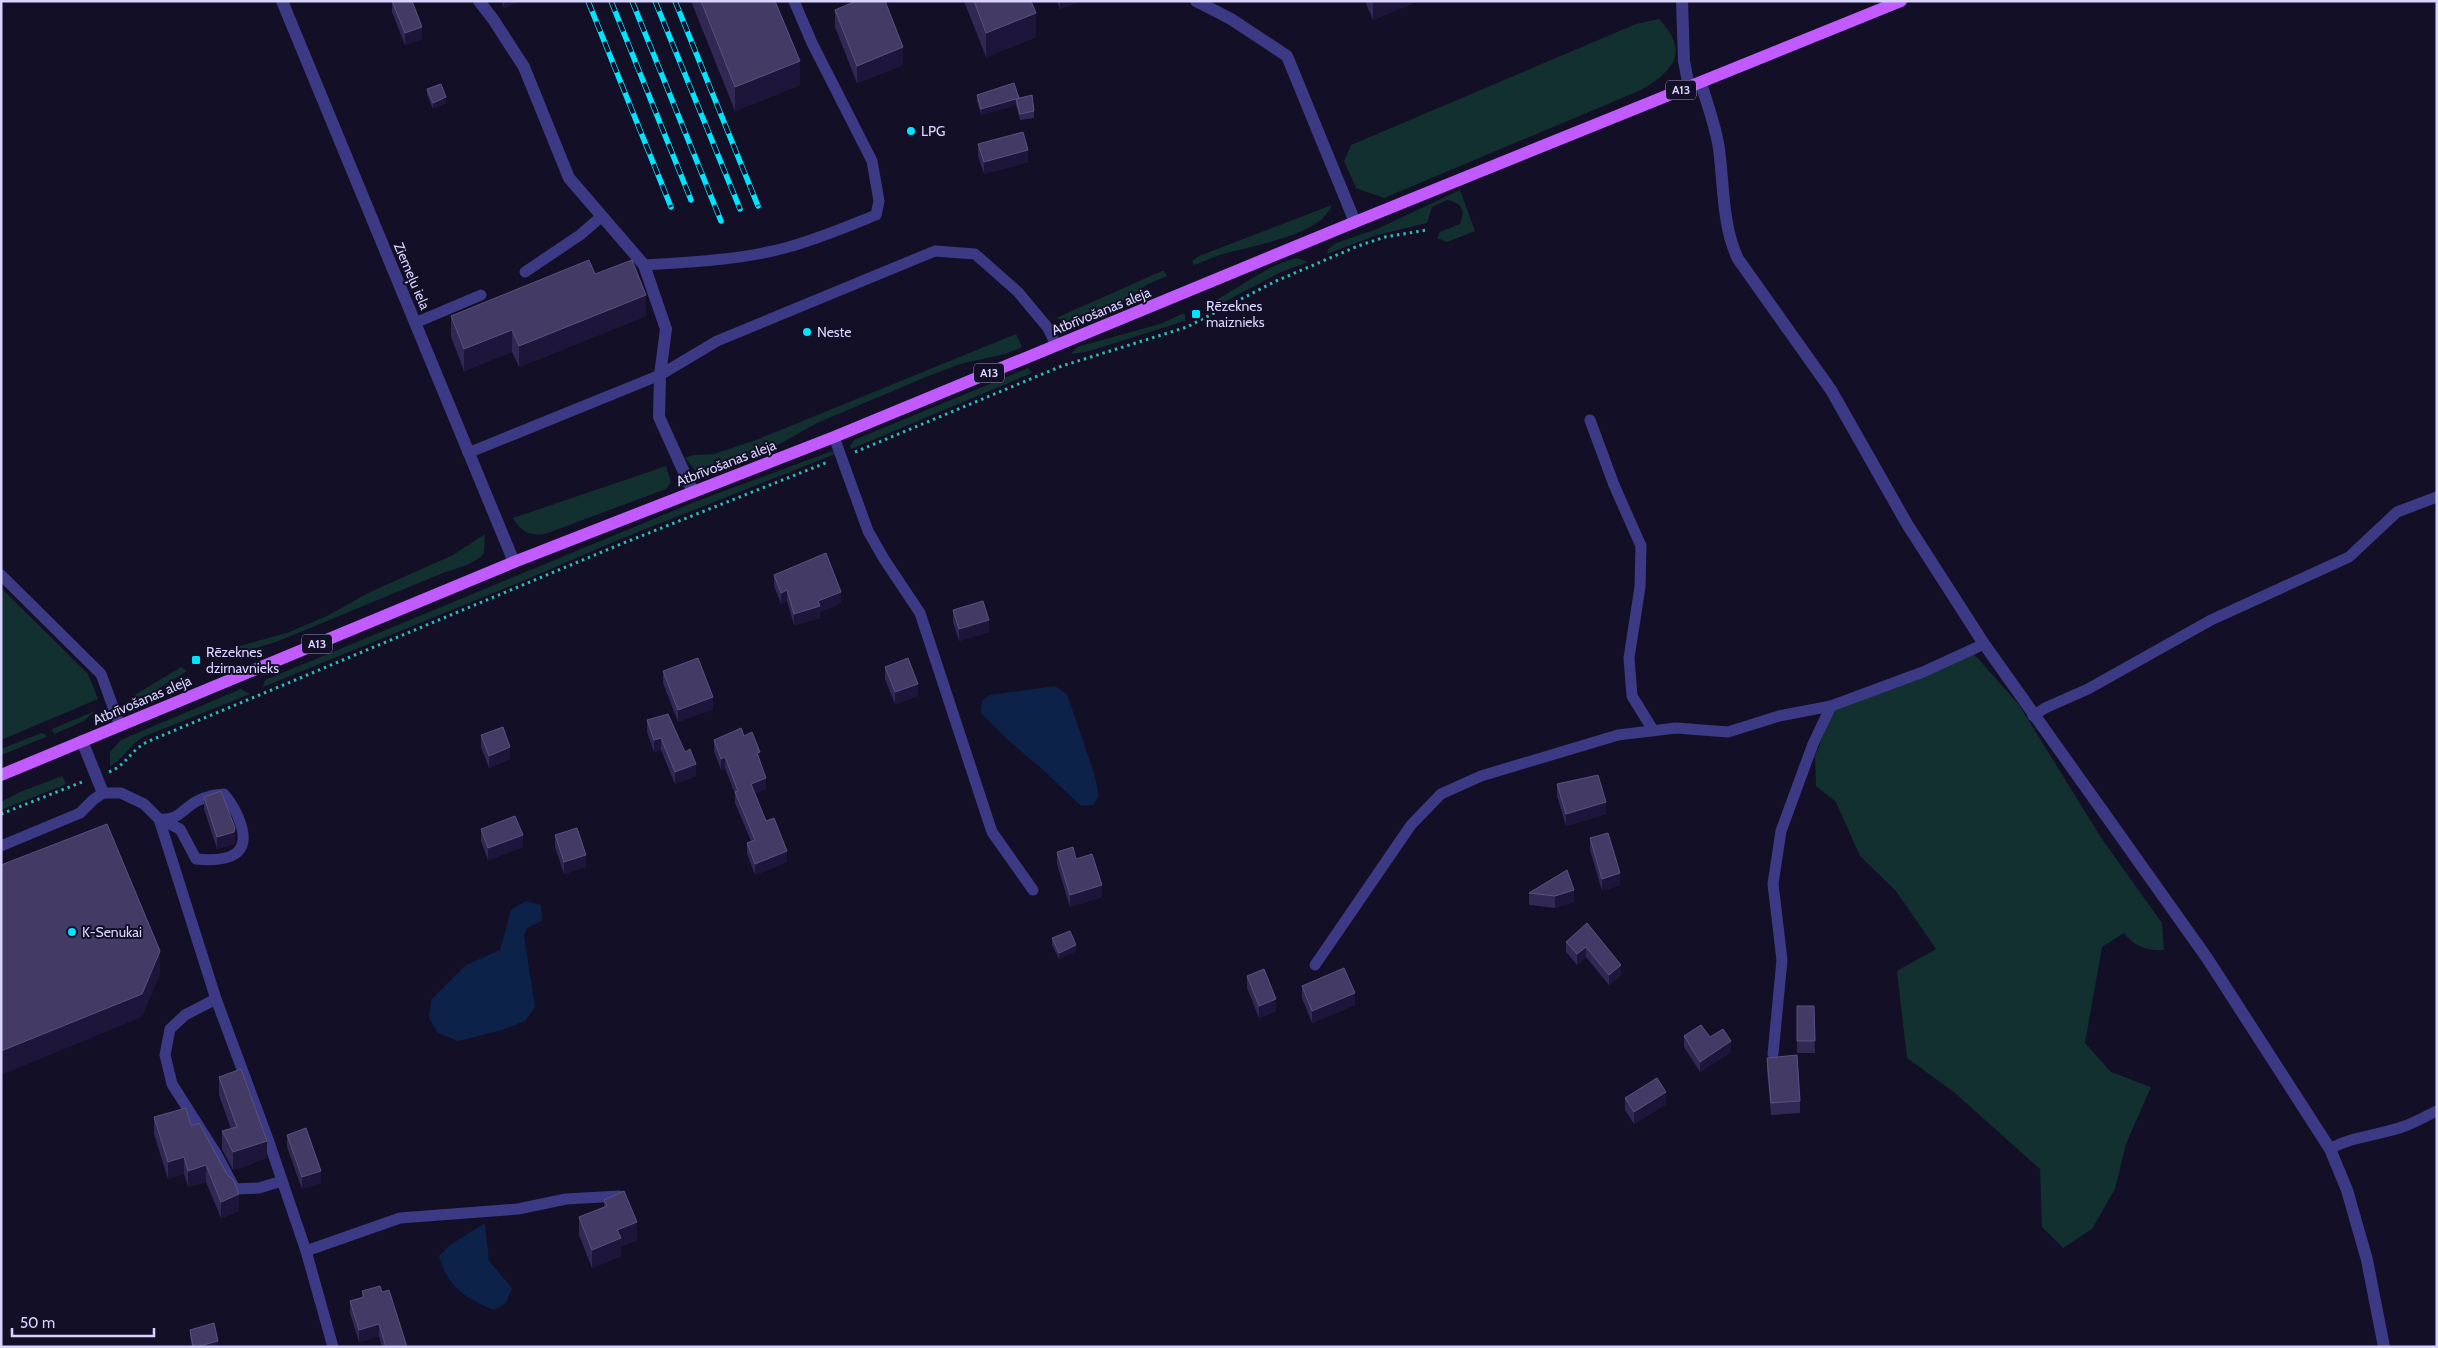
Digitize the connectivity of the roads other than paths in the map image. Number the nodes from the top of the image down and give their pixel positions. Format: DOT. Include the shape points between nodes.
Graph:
graph roads {
  1 [pos="282,1"];
  2 [pos="479,1"];
  3 [pos="794,1"];
  4 [pos="1196,1"];
  5 [pos="1682,1"];
  6 [pos="1901,1"];
  7 [pos="1695,85"];
  8 [pos="602,216"];
  9 [pos="1354,222"];
  10 [pos="644,265"];
  11 [pos="525,272"];
  12 [pos="481,295"];
  13 [pos="415,323"];
  14 [pos="1056,345"];
  15 [pos="660,376"];
  16 [pos="1590,420"];
  17 [pos="834,437"];
  18 [pos="468,453"];
  19 [pos="693,492"];
  20 [pos="2437,497"];
  21 [pos="514,562"];
  22 [pos="1,575"];
  23 [pos="1984,644"];
  24 [pos="1831,706"];
  25 [pos="2033,716"];
  26 [pos="120,726"];
  27 [pos="1653,730"];
  28 [pos="82,742"];
  29 [pos="1,775"];
  30 [pos="103,794"];
  31 [pos="159,820"];
  32 [pos="1,846"];
  33 [pos="1033,890"];
  34 [pos="1316,965"];
  35 [pos="216,999"];
  36 [pos="1773,1054"];
  37 [pos="2437,1110"];
  38 [pos="2330,1149"];
  39 [pos="282,1181"];
  40 [pos="618,1196"];
  41 [pos="306,1250"];
  42 [pos="333,1347"];
  43 [pos="2384,1347"];
  1 -- 13 [label="street, Ziemeļu iela"];
  2 -- 8 [label="street" via="524,67 569,178"];
  3 -- 10 [label="lane" via="812,44 872,161 879,201 876,215 785,248 718,260"];
  4 -- 9 [label="street" via="1231,19 1287,56"];
  5 -- 7 [label="street" via="1684,61"];
  6 -- 7 [label="main road, A13"];
  7 -- 9 [label="main road, Atbrīvošanas aleja / A13"];
  7 -- 23 [label="street" via="1719,147 1727,225 1738,259 1831,390 1907,524"];
  8 -- 10 [label="street"];
  8 -- 11 [label="lane"];
  9 -- 14 [label="main road, Atbrīvošanas aleja / A13"];
  10 -- 15 [label="street" via="666,329"];
  12 -- 13 [label="lane"];
  13 -- 18 [label="street, Ziemeļu iela"];
  14 -- 15 [label="lane" via="1048,328 1018,292 975,254 935,251 717,340"];
  14 -- 17 [label="main road, Atbrīvošanas aleja / A13"];
  15 -- 18 [label="lane"];
  15 -- 19 [label="street" via="659,417"];
  16 -- 27 [label="lane" via="1641,546 1640,587 1629,658 1632,696"];
  17 -- 19 [label="main road, Atbrīvošanas aleja / A13"];
  17 -- 33 [label="lane" via="868,531 920,612 992,832"];
  18 -- 21 [label="street, Ziemeļu iela"];
  19 -- 21 [label="main road, Atbrīvošanas aleja / A13"];
  20 -- 25 [label="lane" via="2397,512 2349,557 2211,620"];
  21 -- 26 [label="main road, Atbrīvošanas aleja / A13"];
  22 -- 26 [label="lane" via="101,674"];
  23 -- 24 [label="lane" via="1923,672"];
  23 -- 25 [label="street"];
  24 -- 27 [label="lane" via="1779,716 1728,732 1676,728"];
  24 -- 36 [label="lane" via="1781,830 1773,884 1782,960"];
  25 -- 38 [label="street" via="2207,958"];
  26 -- 28 [label="main road, Atbrīvošanas aleja / A13"];
  27 -- 34 [label="lane" via="1618,734 1535,759 1481,776 1441,794 1410,825"];
  28 -- 29 [label="main road, Atbrīvošanas aleja / A13"];
  28 -- 30 [label="street"];
  30 -- 31 [label="lane" via="121,793 144,804"];
  30 -- 32 [label="lane" via="80,813"];
  31 -- 31 [label="lane" via="180,829 196,859 213,860 234,855 242,847 243,832 235,807 224,794 211,795 169,820"];
  31 -- 35 [label="lane"];
  35 -- 39 [label="lane"];
  35 -- 39 [label="lane" via="185,1016 170,1029 165,1055 172,1084 235,1189 259,1188"];
  37 -- 38 [label="lane" via="2406,1126 2343,1141"];
  38 -- 43 [label="street" via="2347,1190 2367,1260"];
  39 -- 41 [label="lane"];
  40 -- 41 [label="lane" via="566,1199 518,1209 400,1218"];
  41 -- 42 [label="lane"];
}
